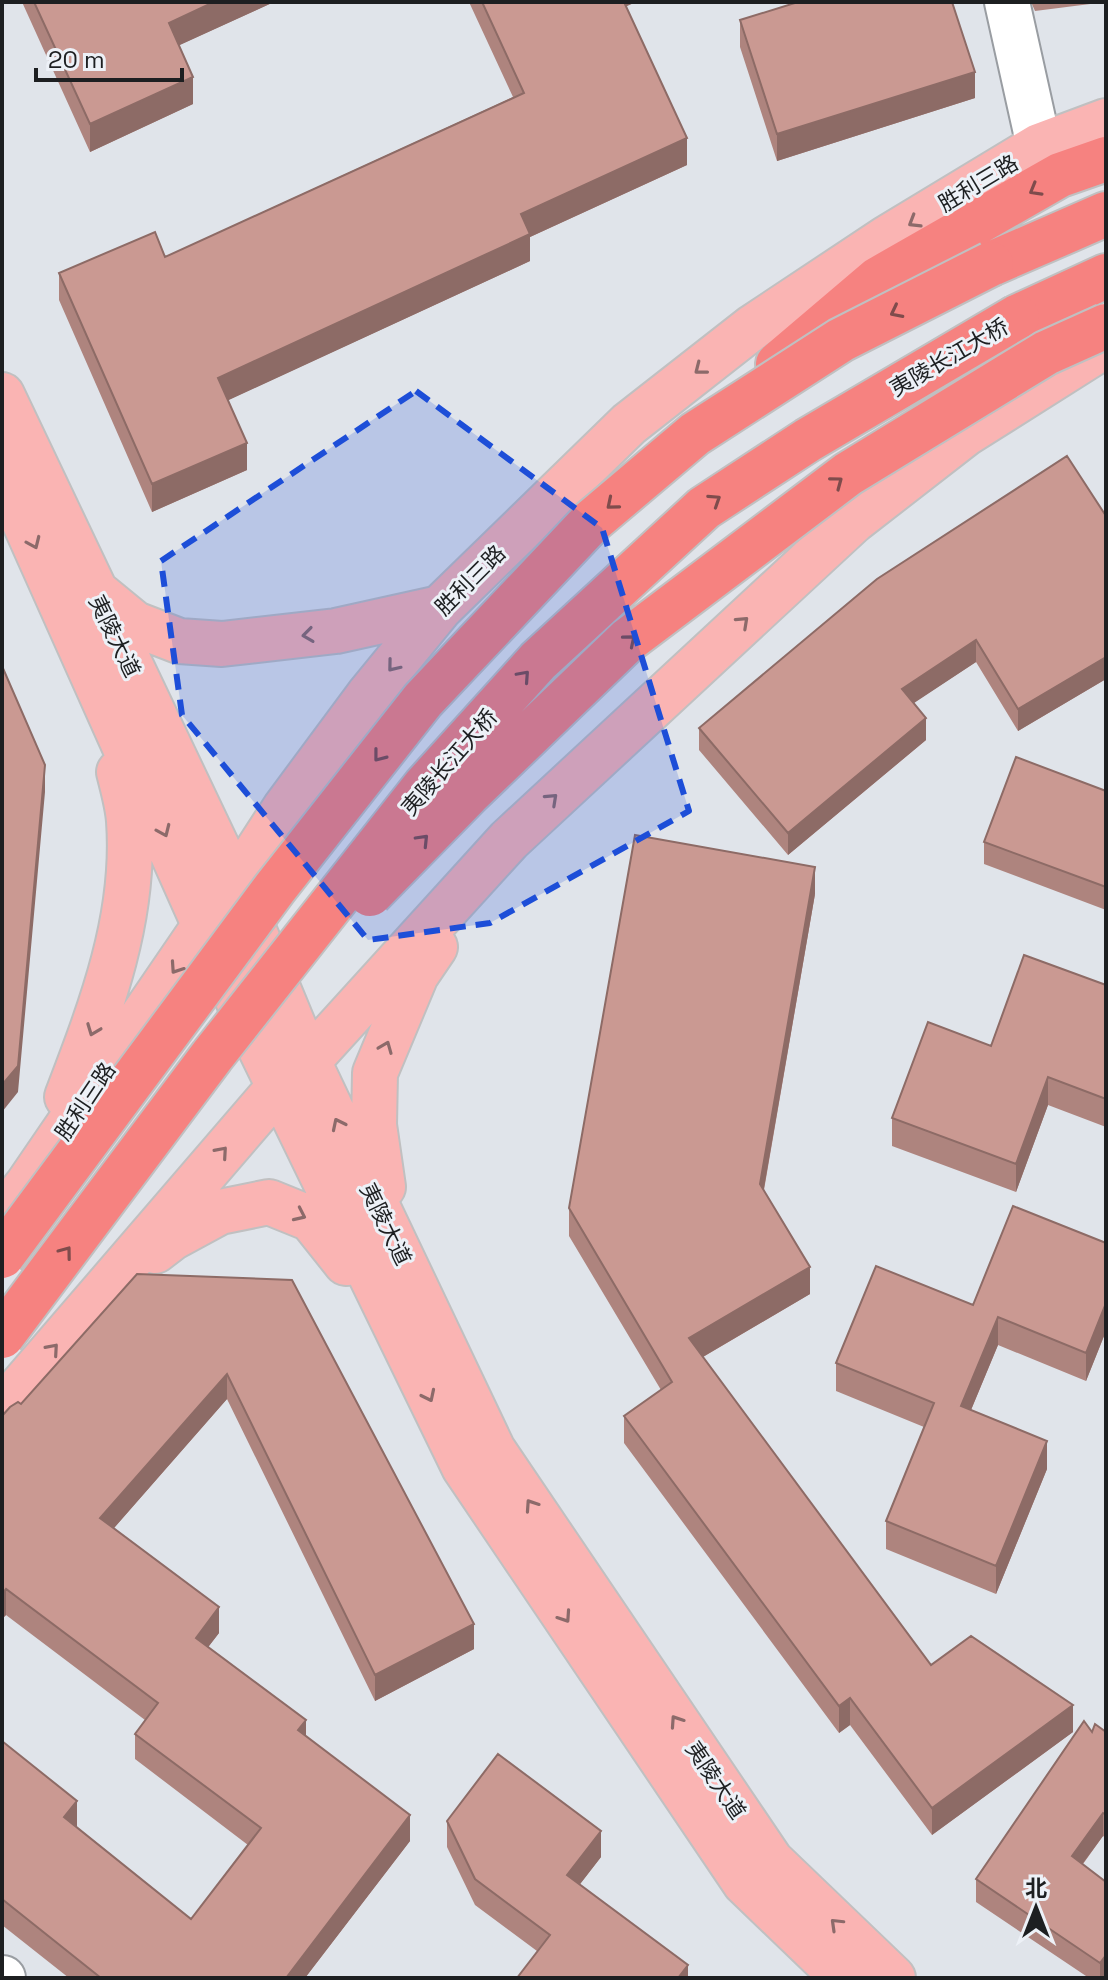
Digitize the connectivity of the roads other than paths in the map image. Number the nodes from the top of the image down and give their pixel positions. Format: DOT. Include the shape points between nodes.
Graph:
graph roads {
  1 [pos="1007,2"];
  2 [pos="1106,121"];
  3 [pos="1039,146"];
  4 [pos="1106,159"];
  5 [pos="1106,214"];
  6 [pos="1106,276"];
  7 [pos="1106,326"];
  8 [pos="1106,345"];
  9 [pos="2,395"];
  10 [pos="695,434"];
  11 [pos="2,472"];
  12 [pos="91,587"];
  13 [pos="440,608"];
  14 [pos="85,655"];
  15 [pos="509,840"];
  16 [pos="235,885"];
  17 [pos="205,925"];
  18 [pos="212,1056"];
  19 [pos="294,1074"];
  20 [pos="15,1201"];
  21 [pos="2,1256"];
  22 [pos="415,1284"];
  23 [pos="108,1285"];
  24 [pos="2,1336"];
  25 [pos="406,1348"];
  26 [pos="2,1409"];
  27 [pos="844,1978"];
  28 [pos="893,1978"];
  1 -- 3 [label="street"];
  2 -- 3 [label="main road, 胜利三路"];
  3 -- 13 [label="main road, 胜利三路, one-way" via="753,327 629,424"];
  4 -- 10 [label="highway, one-way, bridge" via="1060,175 878,279"];
  5 -- 10 [label="highway, one-way, bridge" via="991,264 841,340"];
  18 -- 6 [label="highway, 夷陵长江大桥, one-way, bridge" via="425,786 538,661 704,508 1017,317"];
  18 -- 7 [label="highway, one-way, bridge" via="468,794 628,640 848,474 1046,353"];
  15 -- 8 [label="main road, one-way" via="853,521 965,434"];
  9 -- 12 [label="main road, 夷陵大道"];
  10 -- 21 [label="highway, one-way, bridge" via="592,521 423,700 275,888"];
  11 -- 14 [label="main road, 夷陵大道, one-way"];
  13 -- 12 [label="main road, one-way" via="336,631 222,644 179,641 135,624"];
  12 -- 16 [label="main road, 夷陵大道"];
  13 -- 16 [label="main road, 胜利三路, one-way" via="285,808"];
  14 -- 17 [label="main road, 夷陵大道, one-way"];
  14 -- 20 [label="main road, one-way" via="117,758 129,819 123,928 103,1003 65,1102"];
  15 -- 19 [label="main road"];
  22 -- 15 [label="main road, one-way" via="383,1192 374,1125 375,1073 416,975"];
  16 -- 17 [label="main road, 胜利三路"];
  16 -- 19 [label="main road, 夷陵大道"];
  17 -- 19 [label="main road, 夷陵大道"];
  17 -- 20 [label="main road, 胜利三路, one-way"];
  24 -- 18 [label="highway, 夷陵长江大桥, one-way, bridge"];
  22 -- 19 [label="main road, 夷陵大道, one-way"];
  23 -- 19 [label="main road, one-way"];
  19 -- 25 [label="main road, 夷陵大道"];
  28 -- 22 [label="main road, 夷陵大道, one-way" via="771,1861 493,1450"];
  23 -- 25 [label="main road, one-way" via="172,1238 220,1212 269,1202 311,1219"];
  26 -- 23 [label="main road, one-way"];
  25 -- 27 [label="main road, 夷陵大道, one-way" via="464,1467 745,1883"];
}
